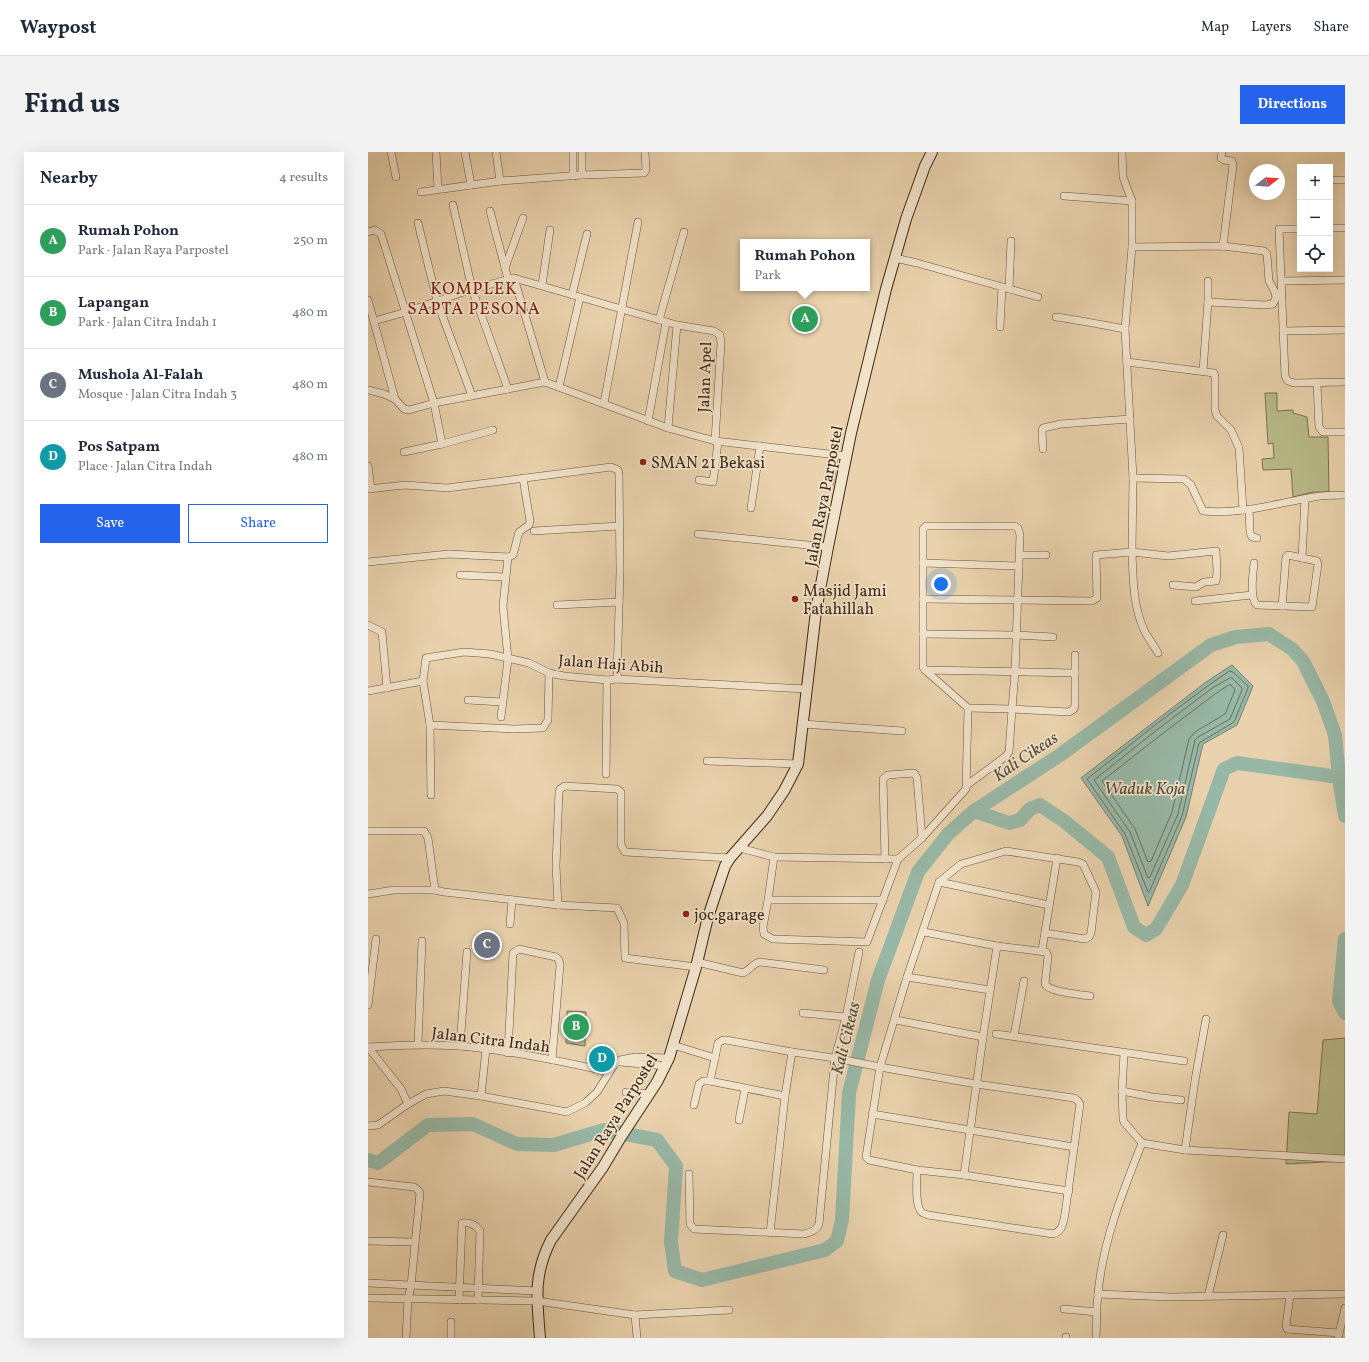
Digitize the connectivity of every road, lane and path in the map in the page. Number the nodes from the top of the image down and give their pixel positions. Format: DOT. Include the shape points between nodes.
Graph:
graph roads {
  1 [pos="391,152"];
  2 [pos="436,152"];
  3 [pos="465,152"];
  4 [pos="496,152"];
  5 [pos="573,152"];
  6 [pos="582,152"];
  7 [pos="645,152"];
  8 [pos="932,152"];
  9 [pos="1122,152"];
  10 [pos="1222,152"];
  11 [pos="582,175"];
  12 [pos="573,176"];
  13 [pos="396,177"];
  14 [pos="1335,180"];
  15 [pos="1345,180"];
  16 [pos="500,181"];
  17 [pos="471,185"];
  18 [pos="438,189"];
  19 [pos="421,192"];
  20 [pos="1064,196"];
  21 [pos="1132,201"];
  22 [pos="453,205"];
  23 [pos="490,211"];
  24 [pos="523,218"];
  25 [pos="638,222"];
  26 [pos="418,223"];
  27 [pos="1333,228"];
  28 [pos="1345,228"];
  29 [pos="1297,229"];
  30 [pos="550,230"];
  31 [pos="368,232"];
  32 [pos="684,232"];
  33 [pos="587,234"];
  34 [pos="1011,241"];
  35 [pos="1223,246"];
  36 [pos="1132,247"];
  37 [pos="895,258"];
  38 [pos="505,268"];
  39 [pos="511,278"];
  40 [pos="1345,280"];
  41 [pos="1208,281"];
  42 [pos="1282,281"];
  43 [pos="542,285"];
  44 [pos="1006,288"];
  45 [pos="472,289"];
  46 [pos="572,295"];
  47 [pos="580,297"];
  48 [pos="1038,297"];
  49 [pos="368,300"];
  50 [pos="437,301"];
  51 [pos="1208,302"];
  52 [pos="622,309"];
  53 [pos="369,310"];
  54 [pos="406,312"];
  55 [pos="1056,317"];
  56 [pos="374,321"];
  57 [pos="663,321"];
  58 [pos="677,325"];
  59 [pos="1000,327"];
  60 [pos="1125,329"];
  61 [pos="1283,330"];
  62 [pos="1345,330"];
  63 [pos="1127,362"];
  64 [pos="1203,371"];
  65 [pos="545,382"];
  66 [pos="1345,382"];
  67 [pos="1317,383"];
  68 [pos="559,387"];
  69 [pos="508,389"];
  70 [pos="368,390"];
  71 [pos="472,396"];
  72 [pos="395,399"];
  73 [pos="434,403"];
  74 [pos="604,403"];
  75 [pos="1130,419"];
  76 [pos="648,421"];
  77 [pos="668,428"];
  78 [pos="493,430"];
  79 [pos="1345,432"];
  80 [pos="716,441"];
  81 [pos="442,444"];
  82 [pos="760,446"];
  83 [pos="1043,449"];
  84 [pos="404,452"];
  85 [pos="835,455"];
  86 [pos="846,456"];
  87 [pos="368,466"];
  88 [pos="523,478"];
  89 [pos="1133,478"];
  90 [pos="699,480"];
  91 [pos="830,482"];
  92 [pos="369,489"];
  93 [pos="1345,495"];
  94 [pos="1305,499"];
  95 [pos="751,508"];
  96 [pos="1246,510"];
  97 [pos="619,526"];
  98 [pos="534,531"];
  99 [pos="698,534"];
  100 [pos="1257,538"];
  101 [pos="828,546"];
  102 [pos="1132,552"];
  103 [pos="1019,555"];
  104 [pos="1046,555"];
  105 [pos="508,557"];
  106 [pos="1302,558"];
  107 [pos="368,562"];
  108 [pos="923,563"];
  109 [pos="1254,563"];
  110 [pos="1019,566"];
  111 [pos="460,575"];
  112 [pos="505,577"];
  113 [pos="1173,585"];
  114 [pos="1252,595"];
  115 [pos="923,599"];
  116 [pos="1018,600"];
  117 [pos="1195,600"];
  118 [pos="619,602"];
  119 [pos="557,605"];
  120 [pos="1282,606"];
  121 [pos="368,625"];
  122 [pos="923,634"];
  123 [pos="1016,635"];
  124 [pos="1053,637"];
  125 [pos="1158,653"];
  126 [pos="1075,655"];
  127 [pos="508,659"];
  128 [pos="926,670"];
  129 [pos="1015,672"];
  130 [pos="549,673"];
  131 [pos="1075,673"];
  132 [pos="617,679"];
  133 [pos="606,680"];
  134 [pos="423,681"];
  135 [pos="386,688"];
  136 [pos="807,688"];
  137 [pos="368,691"];
  138 [pos="468,700"];
  139 [pos="502,702"];
  140 [pos="968,708"];
  141 [pos="1012,709"];
  142 [pos="501,717"];
  143 [pos="803,724"];
  144 [pos="430,725"];
  145 [pos="902,731"];
  146 [pos="707,761"];
  147 [pos="798,764"];
  148 [pos="606,774"];
  149 [pos="967,785"];
  150 [pos="431,795"];
  151 [pos="368,831"];
  152 [pos="922,838"];
  153 [pos="740,848"];
  154 [pos="774,857"];
  155 [pos="730,858"];
  156 [pos="1056,858"];
  157 [pos="885,859"];
  158 [pos="898,859"];
  159 [pos="939,882"];
  160 [pos="435,890"];
  161 [pos="368,894"];
  162 [pos="512,900"];
  163 [pos="768,900"];
  164 [pos="883,900"];
  165 [pos="558,905"];
  166 [pos="1049,905"];
  167 [pos="510,924"];
  168 [pos="924,932"];
  169 [pos="1045,933"];
  170 [pos="376,939"];
  171 [pos="422,941"];
  172 [pos="997,946"];
  173 [pos="1042,950"];
  174 [pos="467,952"];
  175 [pos="859,952"];
  176 [pos="696,965"];
  177 [pos="824,970"];
  178 [pos="907,977"];
  179 [pos="1024,981"];
  180 [pos="990,990"];
  181 [pos="1090,996"];
  182 [pos="368,1005"];
  183 [pos="803,1013"];
  184 [pos="846,1017"];
  185 [pos="1206,1019"];
  186 [pos="896,1020"];
  187 [pos="996,1034"];
  188 [pos="1014,1036"];
  189 [pos="983,1037"];
  190 [pos="418,1044"];
  191 [pos="673,1045"];
  192 [pos="460,1046"];
  193 [pos="368,1047"];
  194 [pos="486,1049"];
  195 [pos="792,1052"];
  196 [pos="508,1053"];
  197 [pos="1124,1053"];
  198 [pos="715,1058"];
  199 [pos="835,1058"];
  200 [pos="552,1060"];
  201 [pos="1184,1061"];
  202 [pos="667,1062"];
  203 [pos="880,1068"];
  204 [pos="609,1072"];
  205 [pos="710,1081"];
  206 [pos="976,1084"];
  207 [pos="745,1089"];
  208 [pos="1122,1091"];
  209 [pos="626,1092"];
  210 [pos="649,1094"];
  211 [pos="481,1096"];
  212 [pos="785,1096"];
  213 [pos="1181,1100"];
  214 [pos="408,1104"];
  215 [pos="694,1105"];
  216 [pos="872,1114"];
  217 [pos="739,1120"];
  218 [pos="368,1126"];
  219 [pos="970,1131"];
  220 [pos="1142,1143"];
  221 [pos="1074,1147"];
  222 [pos="1185,1150"];
  223 [pos="1345,1159"];
  224 [pos="917,1170"];
  225 [pos="689,1174"];
  226 [pos="964,1175"];
  227 [pos="368,1182"];
  228 [pos="1069,1191"];
  229 [pos="770,1233"];
  230 [pos="1223,1235"];
  231 [pos="368,1241"];
  232 [pos="414,1242"];
  233 [pos="368,1283"];
  234 [pos="411,1286"];
  235 [pos="459,1287"];
  236 [pos="479,1288"];
  237 [pos="1098,1294"];
  238 [pos="1345,1294"];
  239 [pos="1290,1295"];
  240 [pos="537,1296"];
  241 [pos="1208,1296"];
  242 [pos="368,1298"];
  243 [pos="408,1299"];
  244 [pos="459,1300"];
  245 [pos="478,1300"];
  246 [pos="1345,1308"];
  247 [pos="1064,1309"];
  248 [pos="729,1310"];
  249 [pos="1097,1312"];
  250 [pos="635,1315"];
  251 [pos="451,1322"];
  252 [pos="1339,1335"];
  253 [pos="406,1338"];
  254 [pos="451,1338"];
  255 [pos="540,1338"];
  256 [pos="637,1338"];
  257 [pos="1096,1338"];
  1 -- 13 [label="street"];
  2 -- 18 [label="street"];
  3 -- 17 [label="street"];
  4 -- 16 [label="street"];
  5 -- 12 [label="street"];
  6 -- 11 [label="street"];
  7 -- 11 [label="street" via="644,173"];
  8 -- 37 [label="main road, Jalan Raya Parpostel" via="906,219"];
  9 -- 21 [label="street" via="1123,176"];
  10 -- 35 [label="street" via="1221,158 1232,161 1233,165"];
  11 -- 12 [label="street"];
  12 -- 16 [label="street"];
  14 -- 15 [label="street"];
  16 -- 17 [label="street"];
  17 -- 18 [label="street"];
  18 -- 19 [label="street"];
  20 -- 21 [label="street"];
  21 -- 36 [label="street"];
  22 -- 45 [label="street"];
  23 -- 38 [label="street"];
  24 -- 38 [label="street"];
  25 -- 52 [label="street"];
  26 -- 50 [label="street"];
  27 -- 28 [label="street"];
  29 -- 42 [label="street" via="1279,229"];
  30 -- 43 [label="street"];
  31 -- 54 [label="street" via="378,230 381,234"];
  32 -- 57 [label="street"];
  33 -- 46 [label="street"];
  34 -- 44 [label="street"];
  35 -- 36 [label="street"];
  35 -- 51 [label="street" via="1264,251 1267,254 1269,281 1276,298 1273,304 1265,305"];
  36 -- 60 [label="street"];
  37 -- 44 [label="street"];
  37 -- 86 [label="main road, Jalan Raya Parpostel" via="873,338"];
  38 -- 39 [label="street"];
  39 -- 43 [label="street"];
  39 -- 45 [label="street"];
  39 -- 65 [label="street"];
  40 -- 42 [label="street"];
  41 -- 51 [label="street"];
  42 -- 61 [label="street"];
  43 -- 46 [label="street"];
  44 -- 48 [label="street"];
  44 -- 59 [label="street"];
  45 -- 50 [label="street"];
  45 -- 69 [label="street"];
  46 -- 47 [label="street"];
  47 -- 52 [label="street"];
  47 -- 68 [label="street"];
  49 -- 53 [label="street"];
  50 -- 54 [label="street"];
  50 -- 71 [label="street"];
  51 -- 64 [label="street"];
  52 -- 57 [label="street"];
  52 -- 74 [label="street"];
  53 -- 56 [label="street"];
  54 -- 56 [label="street"];
  54 -- 73 [label="street"];
  55 -- 60 [label="street"];
  56 -- 72 [label="street"];
  57 -- 58 [label="street"];
  57 -- 76 [label="street"];
  58 -- 77 [label="street"];
  58 -- 80 [label="street, Jalan Apel" via="714,331 720,335"];
  60 -- 63 [label="street"];
  61 -- 62 [label="street"];
  61 -- 67 [label="street" via="1285,376 1288,381"];
  63 -- 64 [label="street"];
  63 -- 75 [label="street"];
  64 -- 96 [label="street" via="1214,373 1217,416 1231,430 1240,448"];
  65 -- 68 [label="street"];
  65 -- 69 [label="street"];
  66 -- 67 [label="street"];
  67 -- 79 [label="street" via="1319,427 1323,432"];
  68 -- 74 [label="street"];
  69 -- 71 [label="street"];
  70 -- 72 [label="street"];
  71 -- 73 [label="street"];
  72 -- 73 [label="street" via="407,410"];
  73 -- 81 [label="street"];
  74 -- 76 [label="street"];
  75 -- 83 [label="street" via="1062,424 1043,428"];
  75 -- 89 [label="street"];
  76 -- 77 [label="street"];
  77 -- 80 [label="street"];
  78 -- 81 [label="street"];
  80 -- 82 [label="street"];
  80 -- 90 [label="street" via="713,482"];
  81 -- 84 [label="street"];
  82 -- 85 [label="street"];
  82 -- 95 [label="street"];
  85 -- 86 [label="street"];
  85 -- 91 [label="street"];
  86 -- 101 [label="main road, Jalan Raya Parpostel"];
  87 -- 92 [label="street"];
  88 -- 92 [label="street" via="447,488 405,485"];
  88 -- 97 [label="street" via="612,466 619,474"];
  88 -- 105 [label="street" via="530,521 519,532 513,555"];
  89 -- 96 [label="street" via="1184,480 1191,485 1203,511"];
  89 -- 102 [label="street"];
  93 -- 94 [label="street"];
  94 -- 96 [label="street"];
  94 -- 106 [label="street"];
  96 -- 100 [label="street" via="1250,533 1252,537"];
  97 -- 98 [label="street"];
  97 -- 118 [label="street"];
  99 -- 101 [label="street"];
  101 -- 136 [label="main road, Jalan Raya Parpostel" via="816,611"];
  102 -- 113 [label="street" via="1168,556 1216,551 1216,581 1204,582 1196,587"];
  102 -- 116 [label="street" via="1096,555 1097,598 1092,601"];
  102 -- 125 [label="street" via="1136,607 1145,631"];
  103 -- 104 [label="street"];
  103 -- 108 [label="street" via="1020,535 1018,528 1014,526 930,526 923,529"];
  103 -- 110 [label="street"];
  105 -- 107 [label="street" via="450,554"];
  105 -- 112 [label="street"];
  106 -- 120 [label="street" via="1288,555 1286,557"];
  106 -- 120 [label="street" via="1317,561 1318,564 1313,605"];
  108 -- 110 [label="street"];
  108 -- 115 [label="street"];
  109 -- 114 [label="street"];
  110 -- 116 [label="street"];
  111 -- 112 [label="street"];
  112 -- 127 [label="street" via="503,606"];
  114 -- 117 [label="street"];
  114 -- 120 [label="street" via="1257,606"];
  115 -- 116 [label="street"];
  115 -- 122 [label="street"];
  116 -- 123 [label="street"];
  118 -- 119 [label="street"];
  118 -- 132 [label="street"];
  121 -- 135 [label="street" via="382,632"];
  122 -- 123 [label="street"];
  122 -- 128 [label="street" via="923,667"];
  123 -- 124 [label="street"];
  123 -- 129 [label="street"];
  126 -- 131 [label="street"];
  127 -- 130 [label="street, Jalan Haji Abih" via="529,663"];
  127 -- 134 [label="street, Jalan Haji Abih" via="490,654 464,652 426,658"];
  127 -- 139 [label="street"];
  128 -- 129 [label="street"];
  128 -- 140 [label="street"];
  129 -- 131 [label="street"];
  129 -- 141 [label="street"];
  130 -- 133 [label="street, Jalan Haji Abih"];
  130 -- 144 [label="street" via="548,720 543,728"];
  131 -- 141 [label="street" via="1075,705 1069,712"];
  132 -- 133 [label="street, Jalan Haji Abih"];
  132 -- 136 [label="street, Jalan Haji Abih"];
  133 -- 148 [label="street"];
  134 -- 135 [label="street"];
  134 -- 144 [label="street"];
  135 -- 137 [label="street"];
  136 -- 143 [label="main road, Jalan Raya Parpostel"];
  138 -- 139 [label="street"];
  139 -- 142 [label="street"];
  140 -- 141 [label="street"];
  140 -- 149 [label="street"];
  141 -- 149 [label="street" via="1009,752"];
  143 -- 145 [label="street"];
  143 -- 147 [label="main road, Jalan Raya Parpostel"];
  144 -- 150 [label="street"];
  146 -- 147 [label="street"];
  147 -- 153 [label="main road, Jalan Raya Parpostel" via="776,803"];
  149 -- 152 [label="street" via="964,792"];
  151 -- 160 [label="street" via="424,831 428,838"];
  152 -- 157 [label="street" via="917,778 914,773 888,776 883,779"];
  152 -- 158 [label="street"];
  153 -- 154 [label="street"];
  153 -- 155 [label="main road, Jalan Raya Parpostel"];
  154 -- 157 [label="street"];
  154 -- 163 [label="street"];
  155 -- 165 [label="street" via="625,852 621,845 621,792 617,789 564,786 559,792 556,866"];
  155 -- 176 [label="main road, Jalan Raya Parpostel" via="708,917"];
  156 -- 159 [label="street" via="1006,851 961,864"];
  156 -- 166 [label="street"];
  156 -- 169 [label="street" via="1082,864 1096,892 1091,933 1085,940"];
  157 -- 158 [label="street"];
  158 -- 164 [label="street"];
  159 -- 166 [label="street"];
  159 -- 168 [label="street"];
  160 -- 161 [label="street" via="387,890"];
  160 -- 162 [label="street"];
  162 -- 165 [label="street"];
  162 -- 167 [label="street"];
  163 -- 164 [label="street"];
  163 -- 164 [label="street" via="763,927 764,934 773,939 867,942"];
  165 -- 176 [label="street" via="617,908 624,923 625,958"];
  166 -- 169 [label="street"];
  168 -- 172 [label="street"];
  168 -- 178 [label="street"];
  169 -- 173 [label="street"];
  170 -- 182 [label="street"];
  171 -- 190 [label="street"];
  172 -- 173 [label="street"];
  172 -- 180 [label="street"];
  173 -- 181 [label="street" via="1048,956 1045,984 1047,987"];
  174 -- 192 [label="street"];
  175 -- 184 [label="street"];
  176 -- 177 [label="street" via="743,973 760,962"];
  176 -- 191 [label="main road, Jalan Raya Parpostel"];
  178 -- 180 [label="street"];
  178 -- 186 [label="street"];
  179 -- 188 [label="street"];
  180 -- 189 [label="street"];
  183 -- 184 [label="street"];
  184 -- 199 [label="street"];
  185 -- 222 [label="street"];
  186 -- 189 [label="street"];
  186 -- 203 [label="street"];
  187 -- 188 [label="street"];
  188 -- 197 [label="street"];
  189 -- 206 [label="street"];
  190 -- 192 [label="street, Jalan Citra Indah"];
  190 -- 193 [label="street, Jalan Citra Indah"];
  191 -- 198 [label="street"];
  191 -- 202 [label="main road, Jalan Raya Parpostel"];
  192 -- 194 [label="street, Jalan Citra Indah"];
  193 -- 214 [label="street" via="401,1089"];
  194 -- 196 [label="street, Jalan Citra Indah"];
  194 -- 211 [label="street"];
  195 -- 198 [label="street" via="723,1040 718,1043"];
  195 -- 199 [label="street"];
  195 -- 212 [label="street"];
  196 -- 200 [label="street, Jalan Citra Indah"];
  196 -- 200 [label="street" via="513,953 519,949 556,957 559,960"];
  197 -- 201 [label="street"];
  197 -- 208 [label="street"];
  198 -- 205 [label="street"];
  199 -- 203 [label="street"];
  199 -- 229 [label="street" via="819,1224 812,1232 804,1234"];
  200 -- 204 [label="street, Jalan Citra Indah"];
  202 -- 204 [label="street" via="618,1062"];
  202 -- 210 [label="main road, Jalan Raya Parpostel"];
  203 -- 206 [label="street"];
  203 -- 216 [label="street"];
  204 -- 211 [label="street" via="597,1092 586,1103 567,1112"];
  205 -- 207 [label="street"];
  205 -- 215 [label="street" via="699,1084"];
  206 -- 219 [label="street"];
  206 -- 221 [label="street" via="1077,1100 1080,1104"];
  207 -- 212 [label="street"];
  207 -- 217 [label="street"];
  208 -- 213 [label="street"];
  208 -- 220 [label="street" via="1124,1122"];
  209 -- 210 [label="street"];
  210 -- 240 [label="main road, Jalan Raya Parpostel" via="603,1167 551,1240 538,1275"];
  211 -- 214 [label="street" via="444,1091 426,1094"];
  212 -- 229 [label="street"];
  214 -- 218 [label="street" via="378,1124"];
  216 -- 219 [label="street"];
  216 -- 224 [label="street" via="866,1157 869,1160"];
  219 -- 221 [label="street"];
  219 -- 226 [label="street"];
  220 -- 222 [label="street"];
  220 -- 237 [label="street" via="1114,1218"];
  221 -- 228 [label="street"];
  222 -- 223 [label="street"];
  224 -- 226 [label="street"];
  224 -- 228 [label="street" via="918,1202 921,1212 1052,1234 1058,1233 1062,1228"];
  225 -- 229 [label="street" via="692,1228"];
  226 -- 228 [label="street"];
  227 -- 232 [label="street" via="414,1187 418,1190 420,1193"];
  230 -- 241 [label="street"];
  231 -- 232 [label="street"];
  232 -- 234 [label="street"];
  233 -- 234 [label="street"];
  234 -- 235 [label="street"];
  234 -- 243 [label="street"];
  235 -- 236 [label="street"];
  235 -- 236 [label="street" via="462,1223 470,1222 480,1231"];
  235 -- 244 [label="street"];
  236 -- 240 [label="street"];
  236 -- 245 [label="street"];
  237 -- 241 [label="street"];
  237 -- 249 [label="street"];
  238 -- 239 [label="street"];
  239 -- 241 [label="street"];
  239 -- 252 [label="street" via="1287,1329"];
  240 -- 245 [label="street"];
  240 -- 250 [label="street"];
  240 -- 255 [label="main road, Jalan Raya Parpostel"];
  242 -- 243 [label="street"];
  243 -- 244 [label="street"];
  243 -- 253 [label="street"];
  244 -- 245 [label="street"];
  246 -- 252 [label="street"];
  247 -- 249 [label="street"];
  248 -- 250 [label="street"];
  249 -- 257 [label="street"];
  250 -- 256 [label="street"];
  251 -- 254 [label="street"];
}
